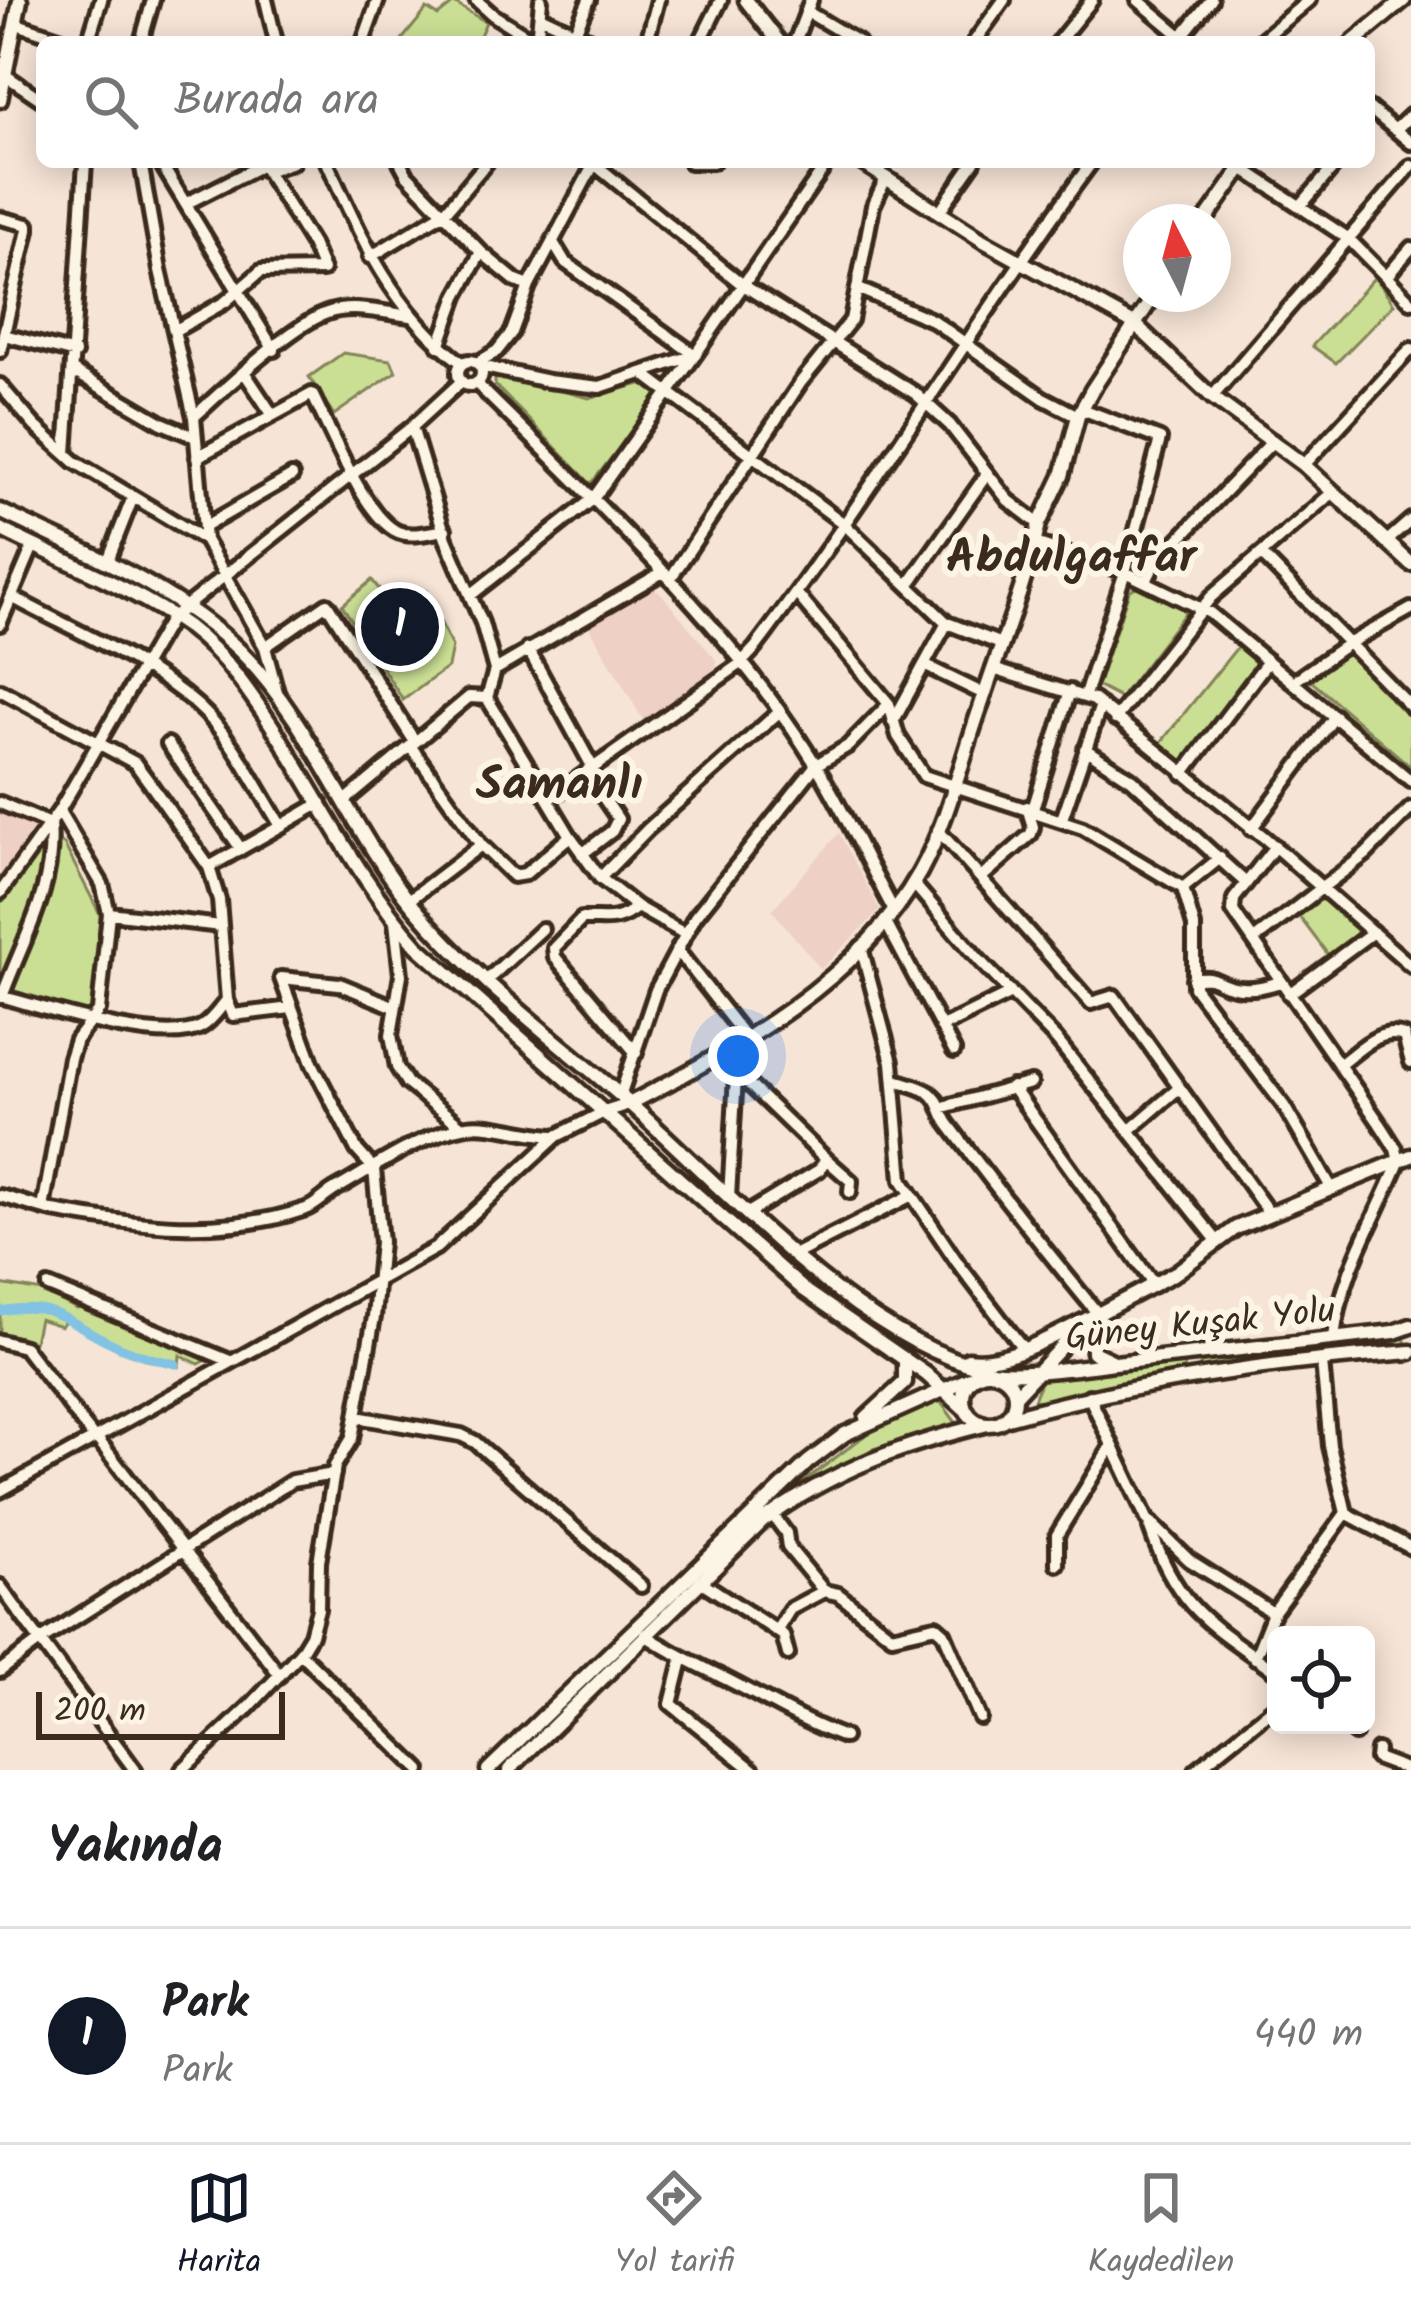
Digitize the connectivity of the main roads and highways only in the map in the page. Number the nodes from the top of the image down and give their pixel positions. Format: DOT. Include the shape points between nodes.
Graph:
graph roads {
  1 [pos="20,0"];
  2 [pos="746,0"];
  3 [pos="1404,0"];
  4 [pos="774,36"];
  5 [pos="1360,36"];
  6 [pos="7,41"];
  7 [pos="0,100"];
  8 [pos="870,168"];
  9 [pos="1242,168"];
  10 [pos="1217,204"];
  11 [pos="1144,312"];
  12 [pos="1136,325"];
  13 [pos="0,511"];
  14 [pos="0,530"];
  15 [pos="1411,564"];
  16 [pos="625,1100"];
  17 [pos="1407,1156"];
  18 [pos="1098,1315"];
  19 [pos="1411,1330"];
  20 [pos="1411,1352"];
  21 [pos="940,1353"];
  22 [pos="1192,1354"];
  23 [pos="905,1359"];
  24 [pos="1117,1363"];
  25 [pos="1040,1369"];
  26 [pos="994,1372"];
  27 [pos="977,1375"];
  28 [pos="1193,1375"];
  29 [pos="944,1388"];
  30 [pos="1015,1396"];
  31 [pos="967,1411"];
  32 [pos="1004,1419"];
  33 [pos="988,1424"];
  34 [pos="845,1434"];
  35 [pos="488,1770"];
  36 [pos="509,1770"];
  1 -- 6 [label="main road"];
  2 -- 4 [label="main road"];
  3 -- 5 [label="main road"];
  6 -- 7 [label="main road"];
  8 -- 12 [label="main road"];
  9 -- 10 [label="main road"];
  11 -- 12 [label="main road"];
  12 -- 15 [label="main road"];
  12 -- 16 [label="main road" via="1080,412 913,884 829,977 747,1039"];
  13 -- 16 [label="main road" via="186,607 232,644 278,693 409,900 486,981"];
  14 -- 23 [label="main road" via="186,626 244,682 395,922 803,1289"];
  16 -- 21 [label="main road" via="794,1255 871,1314"];
  17 -- 18 [label="main road" via="1269,1213"];
  18 -- 21 [label="main road" via="975,1361"];
  18 -- 24 [label="main road" via="1093,1352"];
  18 -- 25 [label="main road"];
  19 -- 22 [label="main road, Güney Kuşak Yolu"];
  20 -- 28 [label="main road, Güney Kuşak Yolu"];
  21 -- 26 [label="main road"];
  22 -- 24 [label="main road, Güney Kuşak Yolu"];
  22 -- 28 [label="main road"];
  23 -- 29 [label="main road"];
  23 -- 34 [label="main road" via="898,1392"];
  24 -- 25 [label="main road, Güney Kuşak Yolu"];
  25 -- 26 [label="main road, Güney Kuşak Yolu"];
  25 -- 30 [label="main road"];
  26 -- 27 [label="main road"];
  26 -- 30 [label="main road" via="1009,1380"];
  27 -- 29 [label="main road"];
  27 -- 31 [label="main road" via="963,1395"];
  28 -- 32 [label="main road, Güney Kuşak Yolu"];
  29 -- 31 [label="main road"];
  29 -- 34 [label="main road"];
  30 -- 32 [label="main road"];
  31 -- 33 [label="main road"];
  32 -- 33 [label="main road"];
  33 -- 36 [label="main road" via="877,1455 796,1496"];
  34 -- 35 [label="main road"];
}
